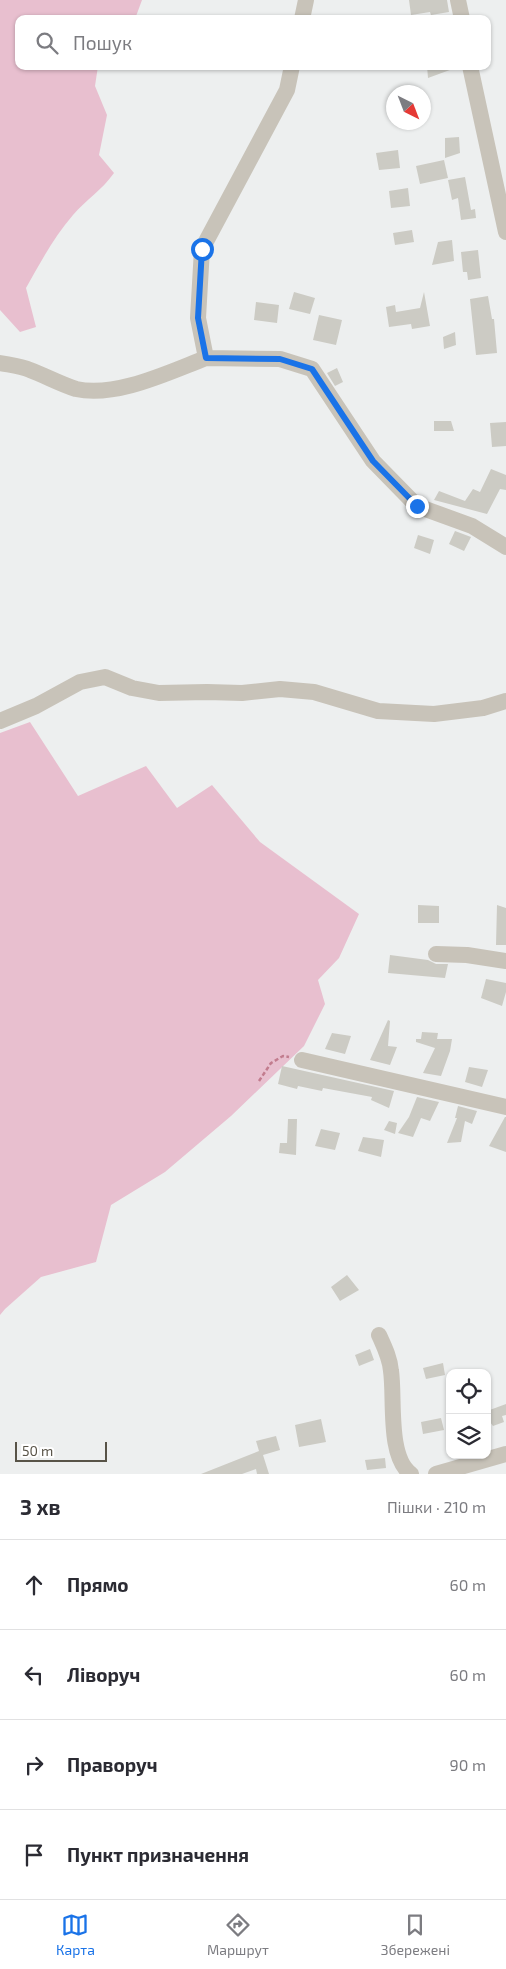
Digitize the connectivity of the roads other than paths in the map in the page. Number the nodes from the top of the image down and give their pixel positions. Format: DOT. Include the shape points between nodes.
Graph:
graph roads {
  1 [pos="306,0"];
  2 [pos="458,0"];
  3 [pos="303,15"];
  4 [pos="461,15"];
  5 [pos="291,70"];
  6 [pos="471,70"];
  7 [pos="506,232"];
  8 [pos="206,358"];
  9 [pos="0,363"];
  10 [pos="506,547"];
  11 [pos="506,701"];
  12 [pos="0,721"];
  13 [pos="436,954"];
  14 [pos="506,961"];
  15 [pos="302,1060"];
  16 [pos="506,1107"];
  17 [pos="379,1334"];
  18 [pos="506,1454"];
  19 [pos="412,1474"];
  20 [pos="436,1474"];
  1 -- 3 [label="street"];
  2 -- 4 [label="street"];
  5 -- 8 [label="street" via="287,90 202,249 198,318"];
  6 -- 7 [label="street"];
  8 -- 9 [label="street" via="103,391 78,389 30,370"];
  8 -- 10 [label="street" via="280,359 312,369 373,461 417,506 472,526"];
  11 -- 12 [label="street" via="483,708 434,714 378,711 314,692 280,689 242,693 159,693 132,688 105,677 80,682"];
  13 -- 14 [label="street"];
  15 -- 16 [label="street"];
  17 -- 19 [label="street" via="391,1371 395,1437 401,1460"];
  18 -- 20 [label="street"];
}
